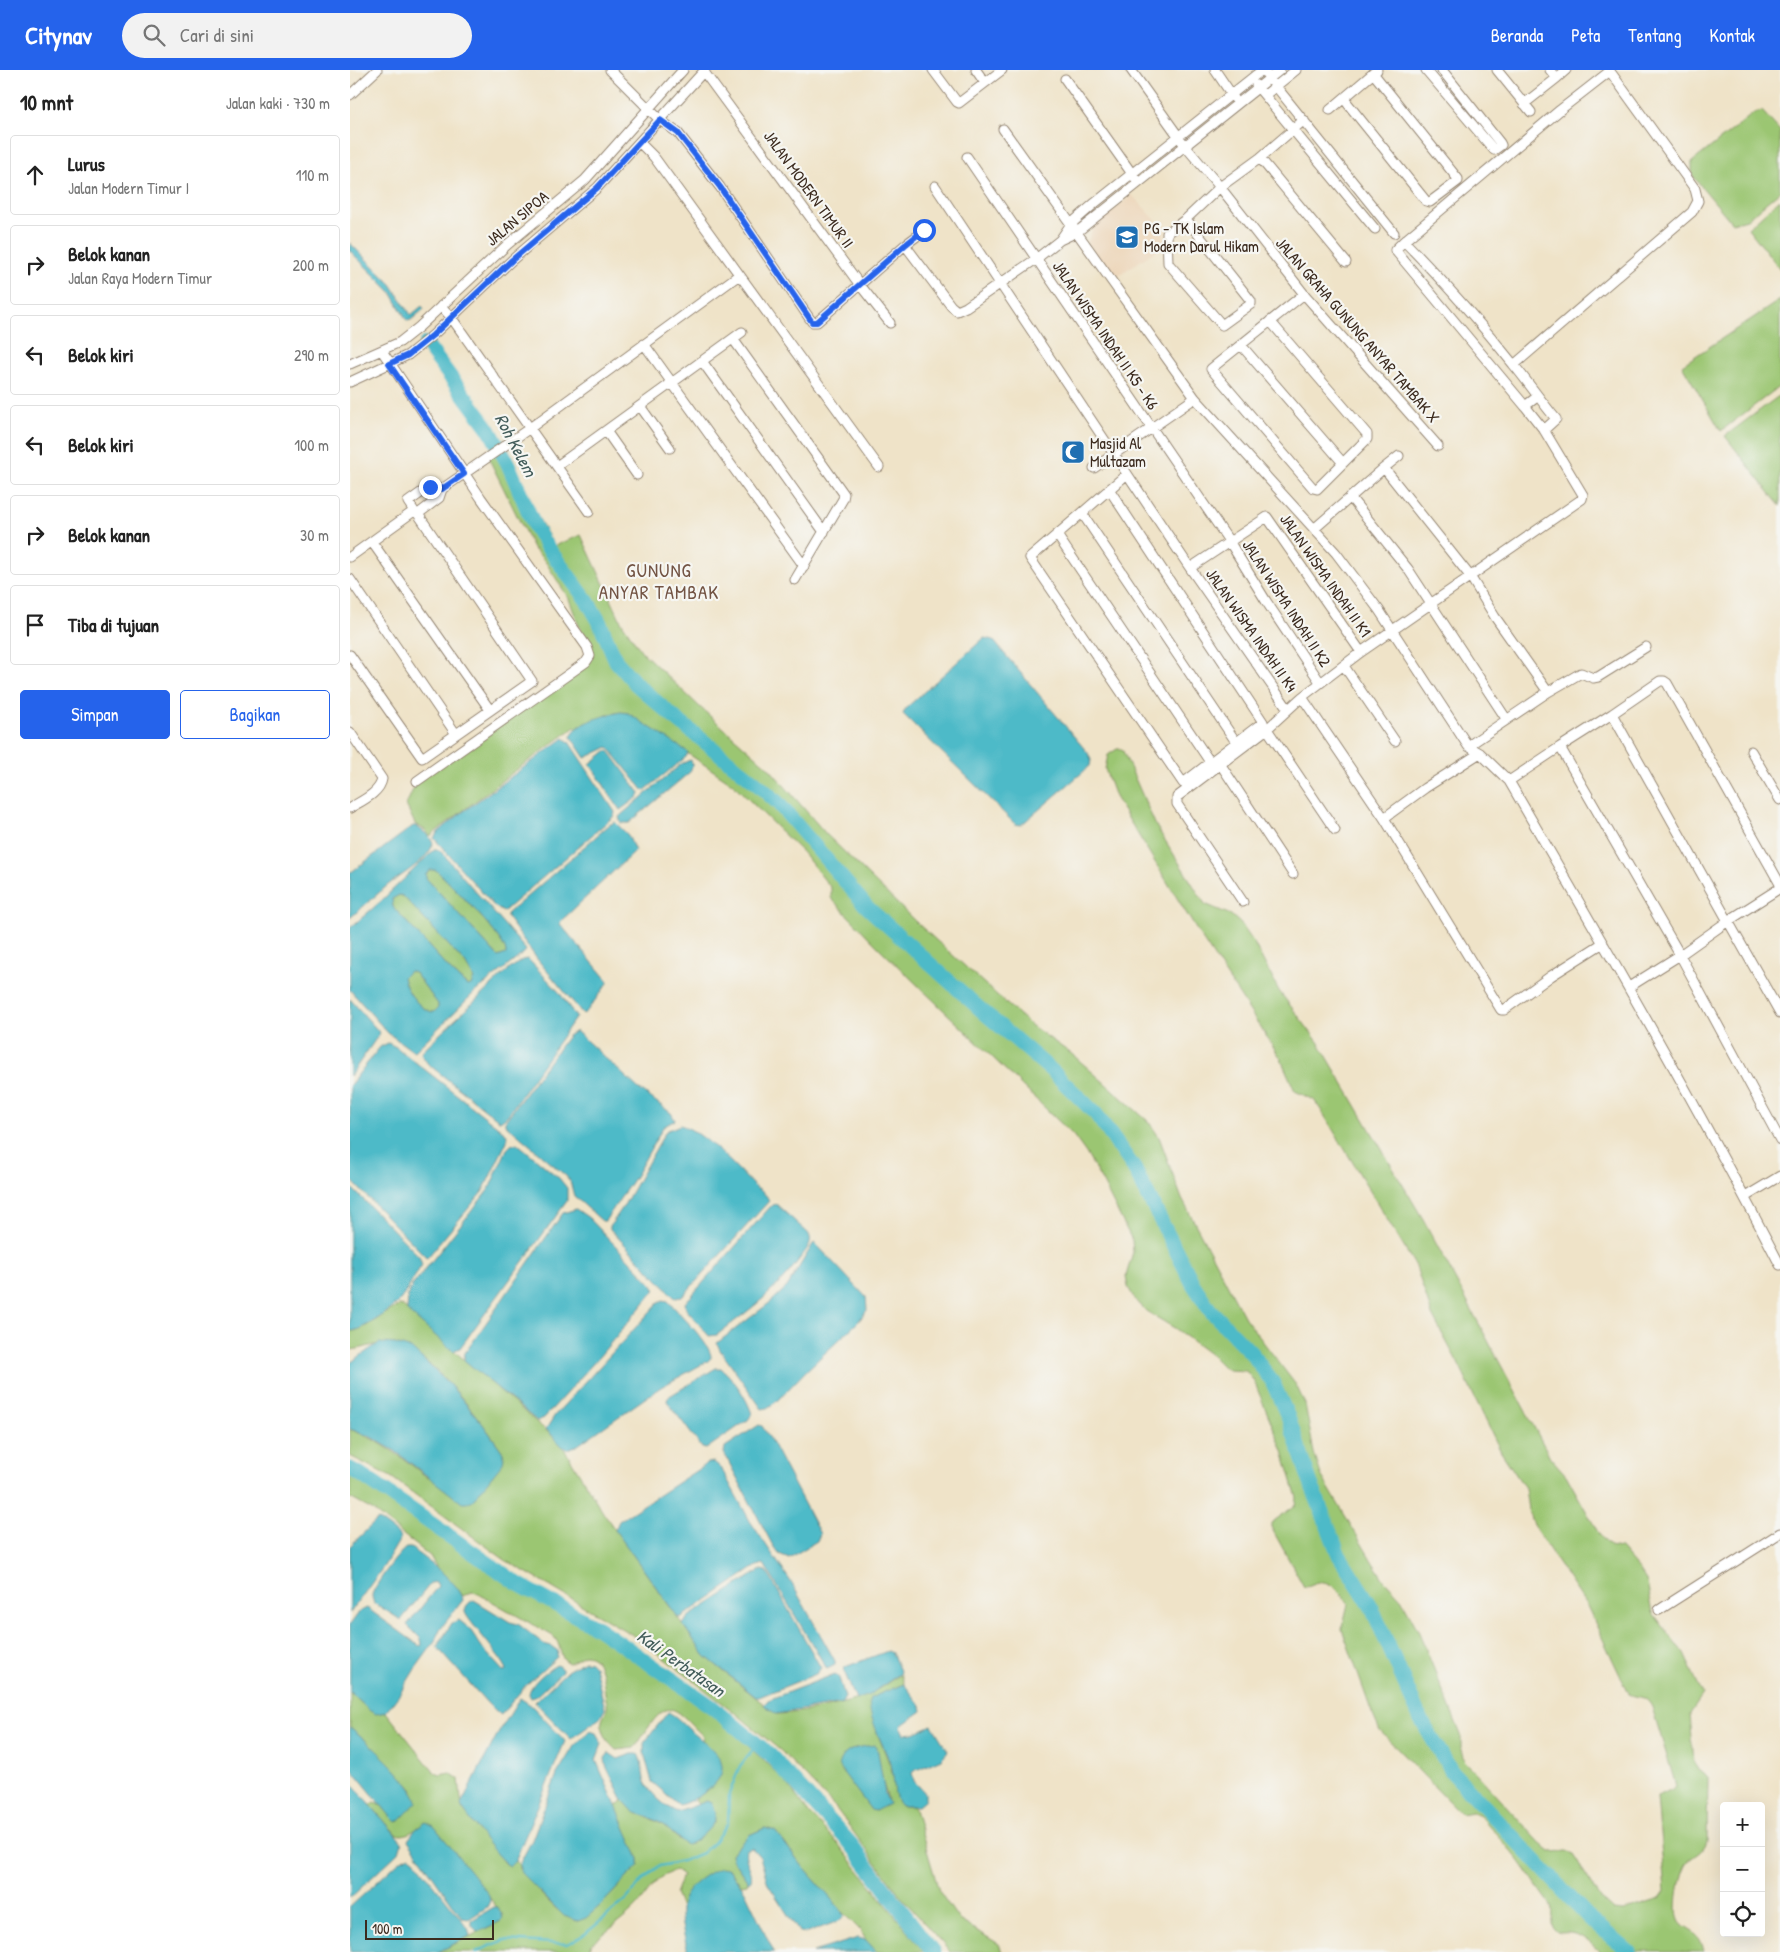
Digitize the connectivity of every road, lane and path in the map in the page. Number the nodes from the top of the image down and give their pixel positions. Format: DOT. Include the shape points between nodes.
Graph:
graph roads {
  1 [pos="378,70"];
  2 [pos="610,70"];
  3 [pos="683,70"];
  4 [pos="933,70"];
  5 [pos="976,70"];
  6 [pos="1002,70"];
  7 [pos="1131,70"];
  8 [pos="1215,70"];
  9 [pos="1262,70"];
  10 [pos="1280,70"];
  11 [pos="1296,70"];
  12 [pos="1426,70"];
  13 [pos="1442,70"];
  14 [pos="1496,70"];
  15 [pos="1550,70"];
  16 [pos="1566,70"];
  17 [pos="704,71"];
  18 [pos="1610,71"];
  19 [pos="1375,72"];
  20 [pos="1251,78"];
  21 [pos="1269,78"];
  22 [pos="1557,78"];
  23 [pos="1065,79"];
  24 [pos="985,83"];
  25 [pos="1276,86"];
  26 [pos="1261,92"];
  27 [pos="1231,94"];
  28 [pos="350,95"];
  29 [pos="1344,98"];
  30 [pos="1238,104"];
  31 [pos="1524,104"];
  32 [pos="648,109"];
  33 [pos="1330,110"];
  34 [pos="1531,112"];
  35 [pos="660,120"];
  36 [pos="1298,125"];
  37 [pos="1003,129"];
  38 [pos="1178,137"];
  39 [pos="640,142"];
  40 [pos="1186,146"];
  41 [pos="1330,154"];
  42 [pos="968,157"];
  43 [pos="1260,158"];
  44 [pos="1320,161"];
  45 [pos="1131,173"];
  46 [pos="1138,182"];
  47 [pos="934,186"];
  48 [pos="1220,187"];
  49 [pos="1186,219"];
  50 [pos="1070,224"];
  51 [pos="1375,229"];
  52 [pos="924,230"];
  53 [pos="1077,232"];
  54 [pos="1394,233"];
  55 [pos="1060,240"];
  56 [pos="1404,241"];
  57 [pos="905,245"];
  58 [pos="1036,259"];
  59 [pos="1346,262"];
  60 [pos="739,275"];
  61 [pos="999,284"];
  62 [pos="860,285"];
  63 [pos="1304,294"];
  64 [pos="441,306"];
  65 [pos="451,317"];
  66 [pos="1270,321"];
  67 [pos="890,323"];
  68 [pos="742,332"];
  69 [pos="732,339"];
  70 [pos="644,344"];
  71 [pos="1241,345"];
  72 [pos="382,351"];
  73 [pos="702,361"];
  74 [pos="350,364"];
  75 [pos="389,364"];
  76 [pos="1514,365"];
  77 [pos="350,382"];
  78 [pos="672,383"];
  79 [pos="1195,398"];
  80 [pos="1532,401"];
  81 [pos="640,406"];
  82 [pos="1549,426"];
  83 [pos="530,428"];
  84 [pos="1152,429"];
  85 [pos="606,431"];
  86 [pos="1438,446"];
  87 [pos="670,448"];
  88 [pos="1114,454"];
  89 [pos="1399,456"];
  90 [pos="1343,463"];
  91 [pos="557,466"];
  92 [pos="879,467"];
  93 [pos="1094,468"];
  94 [pos="1384,468"];
  95 [pos="464,474"];
  96 [pos="637,474"];
  97 [pos="1127,474"];
  98 [pos="442,489"];
  99 [pos="1109,489"];
  100 [pos="1350,497"];
  101 [pos="416,512"];
  102 [pos="589,512"];
  103 [pos="1082,513"];
  104 [pos="1314,529"];
  105 [pos="824,532"];
  106 [pos="1058,535"];
  107 [pos="1229,541"];
  108 [pos="372,542"];
  109 [pos="350,557"];
  110 [pos="804,566"];
  111 [pos="1190,568"];
  112 [pos="1470,576"];
  113 [pos="350,579"];
  114 [pos="795,580"];
  115 [pos="1431,603"];
  116 [pos="1392,630"];
  117 [pos="1646,647"];
  118 [pos="1361,652"];
  119 [pos="350,655"];
  120 [pos="1344,666"];
  121 [pos="1320,682"];
  122 [pos="1548,692"];
  123 [pos="1302,696"];
  124 [pos="1288,709"];
  125 [pos="490,710"];
  126 [pos="1612,714"];
  127 [pos="1507,720"];
  128 [pos="1267,729"];
  129 [pos="350,732"];
  130 [pos="456,734"];
  131 [pos="1395,741"];
  132 [pos="1236,742"];
  133 [pos="1468,746"];
  134 [pos="1560,747"];
  135 [pos="1751,751"];
  136 [pos="1480,753"];
  137 [pos="1210,762"];
  138 [pos="1221,764"];
  139 [pos="417,781"];
  140 [pos="1509,781"];
  141 [pos="1780,800"];
  142 [pos="350,808"];
  143 [pos="1384,818"];
  144 [pos="1334,830"];
  145 [pos="1293,874"];
  146 [pos="1780,886"];
  147 [pos="1243,902"];
  148 [pos="1728,921"];
  149 [pos="1603,943"];
  150 [pos="1680,955"];
  151 [pos="1628,987"];
  152 [pos="1780,1013"];
  153 [pos="1780,1140"];
  154 [pos="1780,1176"];
  155 [pos="1745,1197"];
  156 [pos="1780,1266"];
  157 [pos="1780,1533"];
  158 [pos="1659,1610"];
  1 -- 28 [label="street"];
  2 -- 32 [label="street"];
  3 -- 32 [label="street, JALAN SIPOA"];
  4 -- 24 [label="street" via="957,102"];
  5 -- 24 [label="street"];
  6 -- 24 [label="street"];
  7 -- 38 [label="street, JALAN GRAHA GUNUNG ANYAR TAMBAK X"];
  8 -- 27 [label="street"];
  9 -- 20 [label="street"];
  9 -- 21 [label="street"];
  10 -- 21 [label="street"];
  11 -- 25 [label="street"];
  12 -- 13 [label="street" via="1491,148 1494,150 1501,145"];
  14 -- 31 [label="street"];
  15 -- 22 [label="street"];
  16 -- 22 [label="street"];
  17 -- 35 [label="street"];
  17 -- 62 [label="street, JALAN MODERN TIMUR II"];
  18 -- 56 [label="street"];
  18 -- 76 [label="street" via="1695,189 1698,197 1696,206"];
  19 -- 29 [label="street"];
  19 -- 29 [label="street" via="1458,181 1430,202 1426,201"];
  20 -- 26 [label="street"];
  20 -- 27 [label="street"];
  21 -- 25 [label="street"];
  21 -- 26 [label="street"];
  22 -- 31 [label="street"];
  23 -- 45 [label="street"];
  25 -- 26 [label="street"];
  25 -- 36 [label="street"];
  26 -- 30 [label="street"];
  26 -- 36 [label="street"];
  27 -- 30 [label="street"];
  27 -- 38 [label="street"];
  29 -- 33 [label="street"];
  30 -- 40 [label="street"];
  31 -- 34 [label="street"];
  32 -- 35 [label="street"];
  32 -- 64 [label="street, JALAN SIPOA" via="585,180 508,244"];
  35 -- 39 [label="street"];
  35 -- 62 [label="street" via="678,133 720,187 812,322 817,322"];
  36 -- 41 [label="street"];
  36 -- 43 [label="street"];
  36 -- 44 [label="street"];
  37 -- 50 [label="street"];
  38 -- 40 [label="street, JALAN GRAHA GUNUNG ANYAR TAMBAK X"];
  38 -- 45 [label="street"];
  39 -- 60 [label="street"];
  39 -- 65 [label="street" via="597,188"];
  40 -- 46 [label="street"];
  40 -- 48 [label="street, JALAN GRAHA GUNUNG ANYAR TAMBAK X"];
  41 -- 44 [label="street"];
  41 -- 54 [label="street"];
  42 -- 58 [label="street, JALAN WISMA INDAH II K5 - K6"];
  43 -- 48 [label="street"];
  43 -- 59 [label="street"];
  44 -- 51 [label="street"];
  45 -- 46 [label="street"];
  45 -- 50 [label="street"];
  46 -- 53 [label="street"];
  47 -- 61 [label="street, JALAN WISMA INDAH II K4"];
  48 -- 49 [label="street"];
  48 -- 63 [label="street, JALAN GRAHA GUNUNG ANYAR TAMBAK X"];
  49 -- 49 [label="street" via="1252,302 1222,325 1168,263 1167,233"];
  50 -- 53 [label="street"];
  50 -- 55 [label="street"];
  52 -- 57 [label="street"];
  53 -- 55 [label="street"];
  53 -- 79 [label="street"];
  55 -- 58 [label="street"];
  56 -- 76 [label="street"];
  56 -- 80 [label="street" via="1395,250"];
  57 -- 61 [label="street" via="957,311"];
  57 -- 62 [label="street"];
  58 -- 61 [label="street"];
  58 -- 84 [label="street, JALAN WISMA INDAH II K5 - K6"];
  60 -- 70 [label="street"];
  60 -- 92 [label="street"];
  61 -- 88 [label="street, JALAN WISMA INDAH II K4"];
  62 -- 67 [label="street, JALAN MODERN TIMUR II"];
  63 -- 66 [label="street"];
  63 -- 86 [label="street, JALAN GRAHA GUNUNG ANYAR TAMBAK X"];
  64 -- 65 [label="street"];
  64 -- 72 [label="street, JALAN SIPOA" via="400,342"];
  65 -- 75 [label="street" via="408,355"];
  65 -- 83 [label="street"];
  66 -- 71 [label="street"];
  66 -- 90 [label="street" via="1367,434 1367,439"];
  68 -- 69 [label="street"];
  69 -- 73 [label="street"];
  69 -- 105 [label="street" via="844,494"];
  70 -- 78 [label="street"];
  70 -- 83 [label="street"];
  71 -- 90 [label="street"];
  71 -- 90 [label="street" via="1212,368 1212,372 1313,488 1318,489"];
  72 -- 74 [label="street, JALAN SIPOA"];
  72 -- 75 [label="street"];
  73 -- 78 [label="street"];
  73 -- 105 [label="street"];
  75 -- 77 [label="street"];
  75 -- 95 [label="street"];
  76 -- 80 [label="street"];
  78 -- 81 [label="street"];
  78 -- 110 [label="street"];
  79 -- 84 [label="street"];
  79 -- 104 [label="street"];
  80 -- 82 [label="street"];
  80 -- 82 [label="street" via="1556,419"];
  81 -- 85 [label="street"];
  81 -- 87 [label="street"];
  82 -- 112 [label="street" via="1584,497"];
  83 -- 91 [label="street"];
  83 -- 95 [label="street"];
  84 -- 88 [label="street"];
  84 -- 107 [label="street, JALAN WISMA INDAH II K5 - K6"];
  85 -- 91 [label="street"];
  85 -- 96 [label="street"];
  88 -- 93 [label="street"];
  88 -- 97 [label="street, JALAN WISMA INDAH II K4"];
  89 -- 94 [label="street"];
  91 -- 102 [label="street"];
  94 -- 100 [label="street"];
  94 -- 112 [label="street"];
  95 -- 98 [label="street"];
  95 -- 139 [label="street" via="587,647 590,656 586,662"];
  97 -- 99 [label="street"];
  97 -- 111 [label="street, JALAN WISMA INDAH II K4"];
  98 -- 101 [label="street" via="439,498"];
  98 -- 101 [label="street" via="430,487 408,502"];
  99 -- 103 [label="street"];
  99 -- 132 [label="street" via="1263,722"];
  100 -- 104 [label="street"];
  100 -- 115 [label="street"];
  101 -- 108 [label="street"];
  101 -- 125 [label="street" via="532,681"];
  103 -- 106 [label="street"];
  103 -- 132 [label="street"];
  104 -- 116 [label="street"];
  105 -- 110 [label="street"];
  106 -- 137 [label="street"];
  106 -- 137 [label="street" via="1030,558 1035,566 1183,783"];
  107 -- 111 [label="street, JALAN WISMA INDAH II K1"];
  107 -- 118 [label="street, JALAN WISMA INDAH II K1" via="1265,517 1269,519"];
  107 -- 121 [label="street, JALAN WISMA INDAH II K2"];
  108 -- 109 [label="street"];
  108 -- 125 [label="street"];
  110 -- 114 [label="street"];
  111 -- 124 [label="street, JALAN WISMA INDAH II K4"];
  112 -- 115 [label="street"];
  112 -- 122 [label="street"];
  113 -- 130 [label="street"];
  115 -- 116 [label="street"];
  115 -- 127 [label="street"];
  116 -- 118 [label="street"];
  116 -- 133 [label="street"];
  117 -- 122 [label="street" via="1598,677 1581,673"];
  118 -- 120 [label="street"];
  119 -- 130 [label="street" via="422,758"];
  120 -- 121 [label="street"];
  120 -- 131 [label="street"];
  121 -- 123 [label="street"];
  122 -- 127 [label="street"];
  123 -- 124 [label="street"];
  123 -- 143 [label="street"];
  124 -- 128 [label="street"];
  125 -- 130 [label="street"];
  126 -- 134 [label="street"];
  126 -- 146 [label="street" via="1660,681 1667,683"];
  126 -- 148 [label="street"];
  127 -- 133 [label="street"];
  128 -- 138 [label="street"];
  128 -- 144 [label="street"];
  129 -- 142 [label="street" via="382,779 377,790"];
  132 -- 137 [label="street"];
  133 -- 136 [label="street"];
  134 -- 140 [label="street"];
  134 -- 150 [label="street"];
  135 -- 141 [label="street"];
  136 -- 140 [label="street"];
  136 -- 143 [label="street"];
  138 -- 145 [label="street"];
  138 -- 147 [label="street" via="1177,797 1178,804"];
  140 -- 149 [label="street"];
  143 -- 149 [label="street" via="1501,1010"];
  146 -- 148 [label="street"];
  148 -- 150 [label="street"];
  148 -- 152 [label="street"];
  149 -- 151 [label="street"];
  150 -- 151 [label="street"];
  150 -- 153 [label="street"];
  151 -- 155 [label="street"];
  154 -- 155 [label="street"];
  155 -- 156 [label="street"];
  157 -- 158 [label="street"];
}
